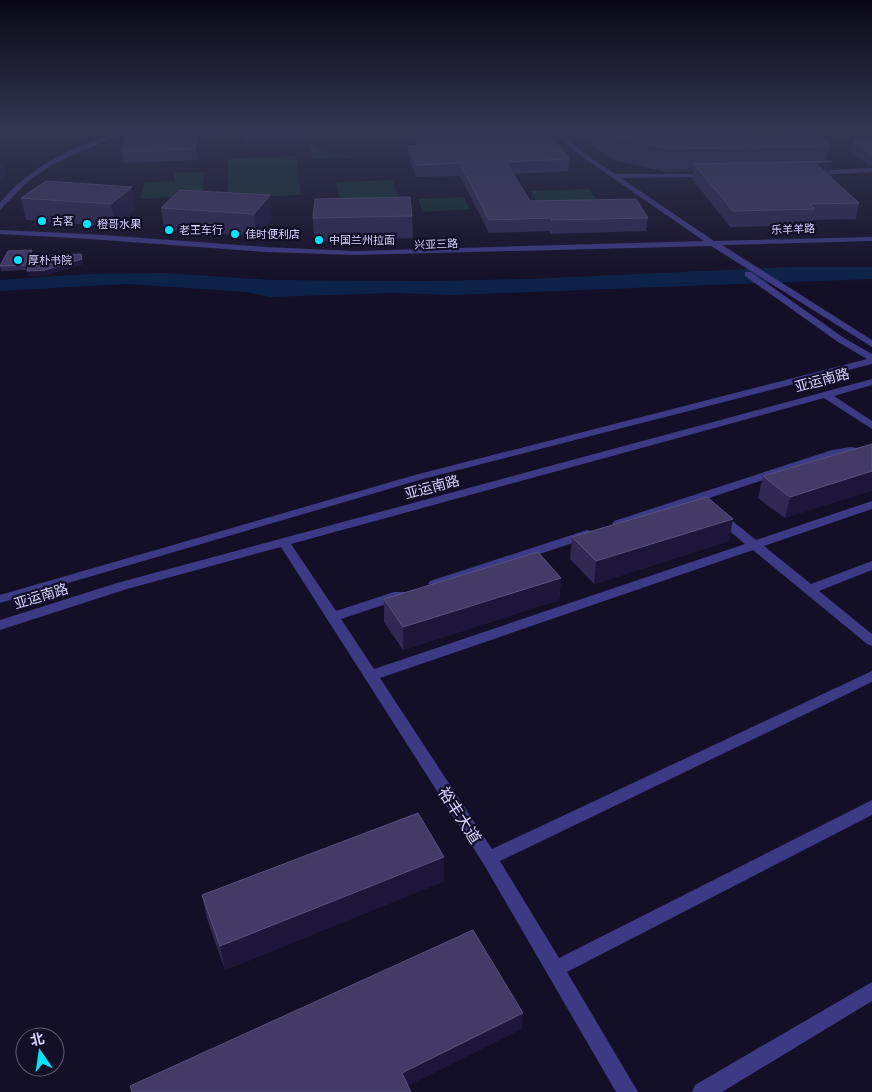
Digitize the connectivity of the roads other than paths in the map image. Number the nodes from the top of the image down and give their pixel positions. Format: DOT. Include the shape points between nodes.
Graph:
graph roads {
  1 [pos="22,183"];
  2 [pos="624,183"];
  3 [pos="0,208"];
  4 [pos="0,232"];
  5 [pos="695,232"];
  6 [pos="0,236"];
  7 [pos="872,239"];
  8 [pos="704,243"];
  9 [pos="872,243"];
  10 [pos="713,246"];
  11 [pos="723,248"];
  12 [pos="872,344"];
  13 [pos="872,359"];
  14 [pos="872,382"];
  15 [pos="826,395"];
  16 [pos="872,426"];
  17 [pos="872,453"];
  18 [pos="696,498"];
  19 [pos="872,505"];
  20 [pos="284,542"];
  21 [pos="754,545"];
  22 [pos="872,565"];
  23 [pos="426,587"];
  24 [pos="809,590"];
  25 [pos="407,593"];
  26 [pos="0,599"];
  27 [pos="332,617"];
  28 [pos="0,625"];
  29 [pos="872,641"];
  30 [pos="370,676"];
  31 [pos="872,676"];
  32 [pos="872,807"];
  33 [pos="488,858"];
  34 [pos="555,969"];
  35 [pos="872,991"];
  36 [pos="628,1092"];
  37 [pos="702,1092"];
  1 -- 3 [label="street"];
  2 -- 5 [label="street"];
  4 -- 8 [label="street, 兴亚三路" via="308,253"];
  5 -- 8 [label="street"];
  5 -- 10 [label="street"];
  6 -- 10 [label="street, 兴亚三路" via="326,257"];
  7 -- 10 [label="street, 乐羊羊路"];
  8 -- 10 [label="street"];
  9 -- 11 [label="street, 乐羊羊路"];
  10 -- 11 [label="street, 兴亚三路"];
  10 -- 13 [label="street" via="730,262"];
  11 -- 12 [label="street"];
  13 -- 26 [label="street, 亚运南路" via="419,477"];
  14 -- 15 [label="street, 亚运南路"];
  15 -- 16 [label="street"];
  15 -- 20 [label="street, 亚运南路"];
  17 -- 18 [label="street" via="836,452"];
  18 -- 21 [label="street"];
  18 -- 23 [label="street"];
  19 -- 21 [label="street"];
  20 -- 27 [label="street, 裕丰大道"];
  20 -- 28 [label="street, 亚运南路" via="122,586"];
  21 -- 24 [label="street"];
  21 -- 30 [label="street"];
  22 -- 24 [label="street"];
  24 -- 29 [label="street"];
  25 -- 27 [label="street"];
  27 -- 30 [label="street, 裕丰大道"];
  30 -- 33 [label="street, 裕丰大道"];
  31 -- 33 [label="street"];
  32 -- 34 [label="street"];
  33 -- 34 [label="street, 裕丰大道"];
  34 -- 36 [label="street, 裕丰大道"];
  35 -- 37 [label="street"];
}
